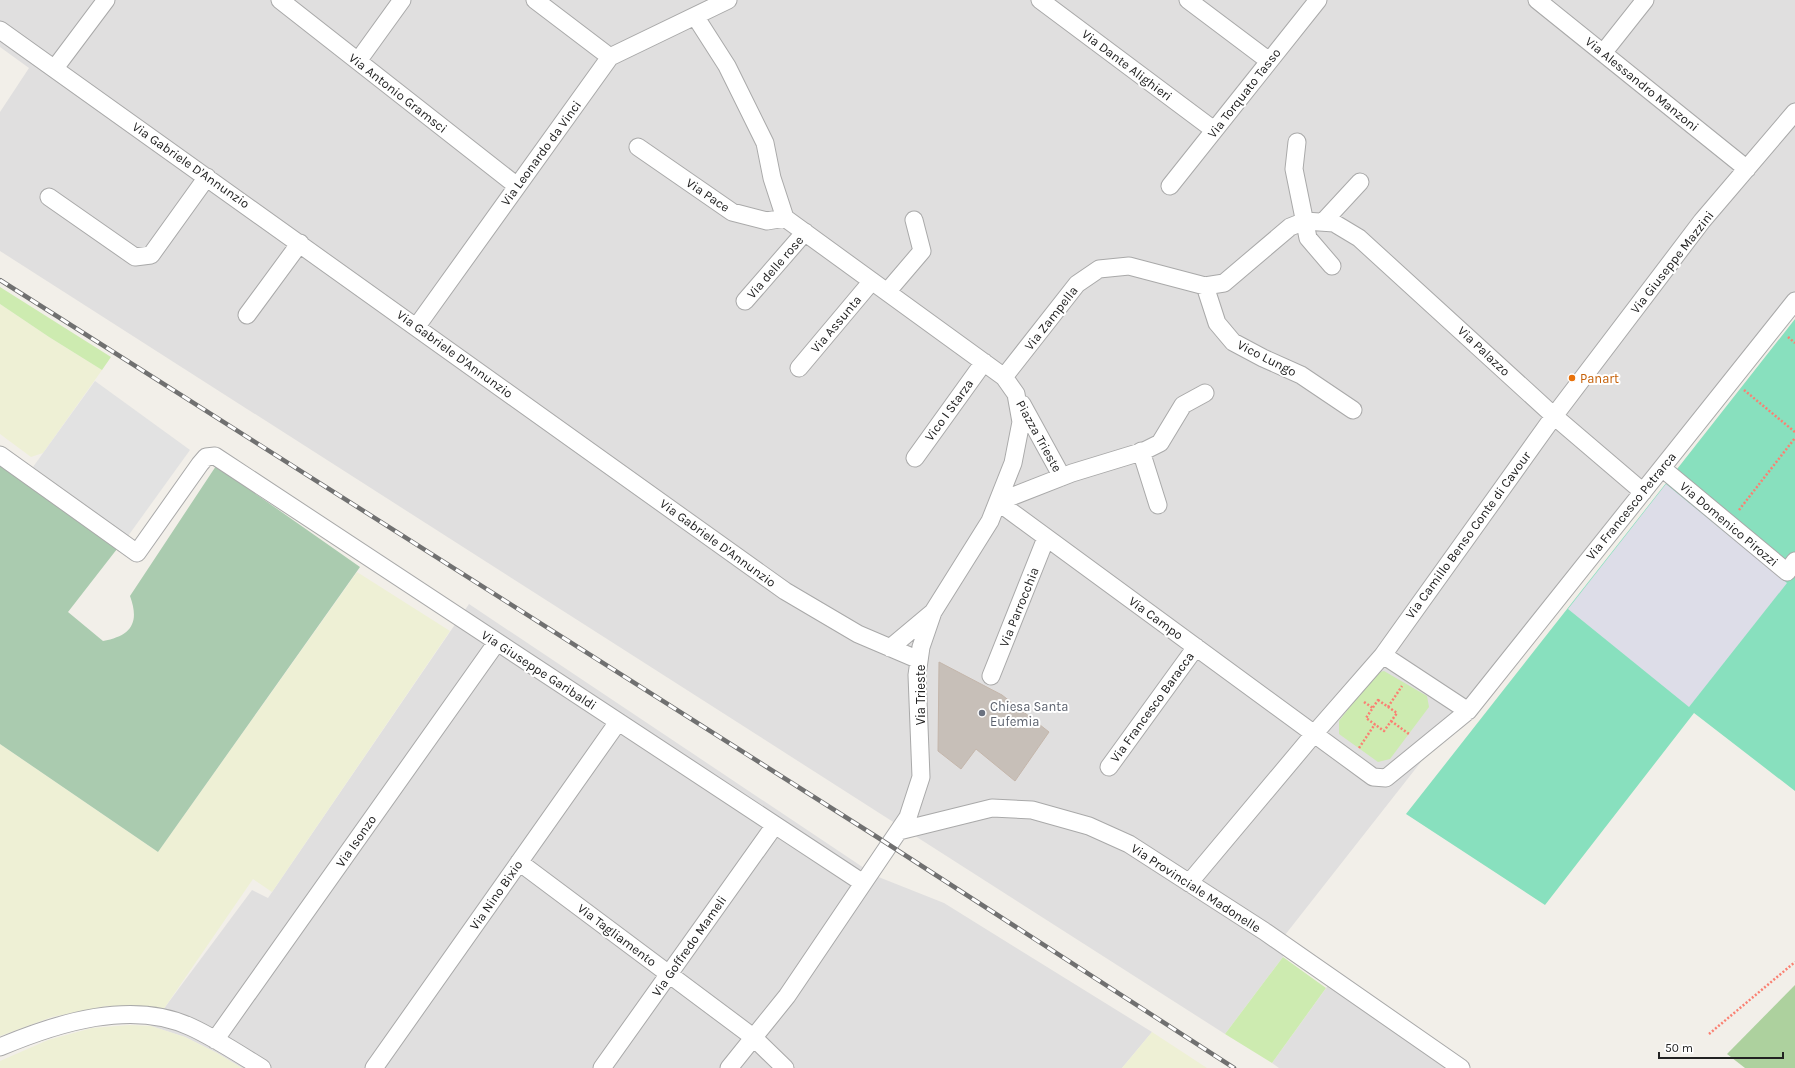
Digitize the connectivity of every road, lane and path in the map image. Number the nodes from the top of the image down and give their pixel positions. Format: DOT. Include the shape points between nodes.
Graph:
graph roads {
  1 [pos="106,0"];
  2 [pos="280,0"];
  3 [pos="402,0"];
  4 [pos="535,0"];
  5 [pos="728,0"];
  6 [pos="1040,0"];
  7 [pos="1188,0"];
  8 [pos="1318,0"];
  9 [pos="1537,0"];
  10 [pos="1645,0"];
  11 [pos="695,16"];
  12 [pos="0,30"];
  13 [pos="1603,53"];
  14 [pos="610,57"];
  15 [pos="358,61"];
  16 [pos="1270,61"];
  17 [pos="55,68"];
  18 [pos="1795,112"];
  19 [pos="1214,130"];
  20 [pos="1297,142"];
  21 [pos="638,147"];
  22 [pos="1747,169"];
  23 [pos="207,177"];
  24 [pos="1360,182"];
  25 [pos="517,186"];
  26 [pos="1170,186"];
  27 [pos="49,197"];
  28 [pos="785,218"];
  29 [pos="914,220"];
  30 [pos="1316,222"];
  31 [pos="805,232"];
  32 [pos="300,243"];
  33 [pos="1332,266"];
  34 [pos="872,281"];
  35 [pos="1205,286"];
  36 [pos="887,292"];
  37 [pos="745,301"];
  38 [pos="1795,301"];
  39 [pos="247,315"];
  40 [pos="417,326"];
  41 [pos="984,362"];
  42 [pos="799,368"];
  43 [pos="1004,377"];
  44 [pos="1732,380"];
  45 [pos="1205,393"];
  46 [pos="1016,394"];
  47 [pos="1352,410"];
  48 [pos="1554,416"];
  49 [pos="1795,432"];
  50 [pos="1795,438"];
  51 [pos="1141,451"];
  52 [pos="0,455"];
  53 [pos="915,458"];
  54 [pos="1662,468"];
  55 [pos="1062,477"];
  56 [pos="1643,492"];
  57 [pos="998,502"];
  58 [pos="1158,505"];
  59 [pos="1728,523"];
  60 [pos="1046,538"];
  61 [pos="1795,561"];
  62 [pos="933,612"];
  63 [pos="497,642"];
  64 [pos="1196,647"];
  65 [pos="890,648"];
  66 [pos="1383,655"];
  67 [pos="919,660"];
  68 [pos="991,676"];
  69 [pos="1404,683"];
  70 [pos="1388,707"];
  71 [pos="1468,711"];
  72 [pos="1391,721"];
  73 [pos="618,722"];
  74 [pos="1375,724"];
  75 [pos="1314,734"];
  76 [pos="1409,734"];
  77 [pos="1359,748"];
  78 [pos="1109,767"];
  79 [pos="775,825"];
  80 [pos="898,831"];
  81 [pos="520,862"];
  82 [pos="863,883"];
  83 [pos="1189,883"];
  84 [pos="1795,962"];
  85 [pos="669,974"];
  86 [pos="1709,1034"];
  87 [pos="753,1037"];
  88 [pos="215,1040"];
  89 [pos="0,1047"];
  90 [pos="262,1068"];
  91 [pos="374,1068"];
  92 [pos="602,1068"];
  93 [pos="729,1068"];
  94 [pos="785,1068"];
  95 [pos="1460,1068"];
  1 -- 17 [label="street"];
  2 -- 15 [label="street, Via Antonio Gramsci"];
  3 -- 15 [label="street"];
  4 -- 14 [label="street"];
  5 -- 11 [label="street, Via Leonardo da Vinci"];
  6 -- 19 [label="street, Via Dante Alighieri"];
  7 -- 16 [label="street"];
  8 -- 16 [label="street, Via Torquato Tasso"];
  9 -- 13 [label="street, Via Alessandro Manzoni"];
  10 -- 13 [label="street"];
  11 -- 14 [label="street, Via Leonardo da Vinci"];
  11 -- 28 [label="street" via="727,66 765,143 772,178"];
  12 -- 17 [label="street, Via Gabriele D'Annunzio"];
  13 -- 22 [label="street, Via Alessandro Manzoni"];
  14 -- 25 [label="street, Via Leonardo da Vinci"];
  15 -- 25 [label="street, Via Antonio Gramsci"];
  16 -- 19 [label="street, Via Torquato Tasso"];
  17 -- 23 [label="street, Via Gabriele D'Annunzio"];
  18 -- 22 [label="street, Via Giuseppe Mazzini"];
  19 -- 26 [label="street, Via Torquato Tasso"];
  20 -- 30 [label="street" via="1294,169"];
  21 -- 28 [label="street, Via Pace" via="732,212 767,221"];
  22 -- 48 [label="street, Via Giuseppe Mazzini" via="1702,221"];
  23 -- 27 [label="street" via="151,255 135,257"];
  23 -- 32 [label="street, Via Gabriele D'Annunzio"];
  24 -- 30 [label="street, Via Zampella"];
  25 -- 40 [label="street, Via Leonardo da Vinci"];
  28 -- 31 [label="street, Piazza Trieste"];
  29 -- 36 [label="street" via="922,251"];
  30 -- 33 [label="street" via="1308,238"];
  30 -- 35 [label="street, Via Zampella" via="1290,227 1224,284"];
  30 -- 48 [label="street, Via Palazzo" via="1334,223 1359,238"];
  31 -- 34 [label="street, Piazza Trieste"];
  31 -- 37 [label="street, Via delle rose"];
  32 -- 39 [label="street"];
  32 -- 40 [label="street, Via Gabriele D'Annunzio"];
  34 -- 36 [label="street, Piazza Trieste"];
  34 -- 42 [label="street, Via Assunta"];
  35 -- 43 [label="street, Via Zampella" via="1128,266 1099,269 1077,284"];
  35 -- 47 [label="street, Vico Lungo" via="1218,323 1234,342 1301,375"];
  36 -- 41 [label="street, Piazza Trieste"];
  38 -- 44 [label="street, Via Francesco Petrarca"];
  40 -- 65 [label="street, Via Gabriele D'Annunzio" via="785,591 858,634"];
  41 -- 43 [label="street, Piazza Trieste"];
  41 -- 53 [label="street, Vico I Starza"];
  43 -- 46 [label="street, Piazza Trieste"];
  44 -- 49 [label="path"];
  44 -- 54 [label="street, Via Francesco Petrarca"];
  45 -- 51 [label="street, Piazza Trieste" via="1183,405 1160,443"];
  46 -- 55 [label="street, Piazza Trieste"];
  46 -- 57 [label="street, Piazza Trieste" via="1021,422 1013,463"];
  48 -- 56 [label="street, Via Palazzo"];
  48 -- 66 [label="street, Via Camillo Benso Conte di Cavour"];
  50 -- 59 [label="path"];
  51 -- 55 [label="street, Piazza Trieste"];
  51 -- 58 [label="street"];
  52 -- 63 [label="street, Via Giuseppe Garibaldi" via="137,553 200,464 206,457 215,456"];
  54 -- 56 [label="street, Via Francesco Petrarca"];
  54 -- 59 [label="street, Via Domenico Pirozzi"];
  55 -- 57 [label="street, Piazza Trieste"];
  56 -- 71 [label="street, Via Francesco Petrarca"];
  57 -- 60 [label="street, Via Campo"];
  57 -- 62 [label="street, Via Trieste" via="990,522"];
  59 -- 61 [label="street, Via Domenico Pirozzi" via="1787,572"];
  60 -- 64 [label="street, Via Campo"];
  60 -- 68 [label="street, Via Parrocchia"];
  62 -- 65 [label="street"];
  62 -- 67 [label="street, Via Trieste"];
  63 -- 73 [label="street, Via Giuseppe Garibaldi"];
  63 -- 88 [label="street, Via Isonzo"];
  64 -- 75 [label="street, Via Campo"];
  64 -- 78 [label="street, Via Francesco Baracca"];
  65 -- 67 [label="street, Via Gabriele D'Annunzio"];
  66 -- 71 [label="street"];
  66 -- 75 [label="street, Via Camillo Benso Conte di Cavour"];
  67 -- 80 [label="street, Via Trieste" via="921,777 908,817"];
  69 -- 70 [label="path"];
  70 -- 72 [label="path" via="1397,713"];
  70 -- 74 [label="path" via="1378,700 1366,718"];
  71 -- 75 [label="street, Via Francesco Petrarca" via="1386,778 1373,777"];
  72 -- 74 [label="path" via="1384,730"];
  72 -- 76 [label="path"];
  73 -- 79 [label="street, Via Giuseppe Garibaldi"];
  73 -- 81 [label="street, Via Nino Bixio"];
  74 -- 77 [label="path"];
  75 -- 83 [label="street, Via Camillo Benso Conte di Cavour"];
  79 -- 82 [label="street, Via Giuseppe Garibaldi"];
  79 -- 85 [label="street, Via Goffredo Mameli"];
  80 -- 82 [label="street, Via Trieste"];
  80 -- 83 [label="street, Via Provinciale Madonelle" via="992,808 1032,810 1089,826 1128,844"];
  81 -- 85 [label="street, Via Tagliamento"];
  81 -- 91 [label="street, Via Nino Bixio"];
  82 -- 87 [label="street, Via Trieste" via="787,996"];
  83 -- 95 [label="street, Via Provinciale Madonelle" via="1292,950"];
  84 -- 86 [label="path"];
  85 -- 87 [label="street, Via Tagliamento"];
  85 -- 92 [label="street, Via Goffredo Mameli"];
  87 -- 93 [label="street, Via Trieste"];
  87 -- 94 [label="street, Via Tagliamento"];
  88 -- 89 [label="street" via="190,1026 151,1015 116,1014 68,1023"];
  88 -- 90 [label="street"];
}
